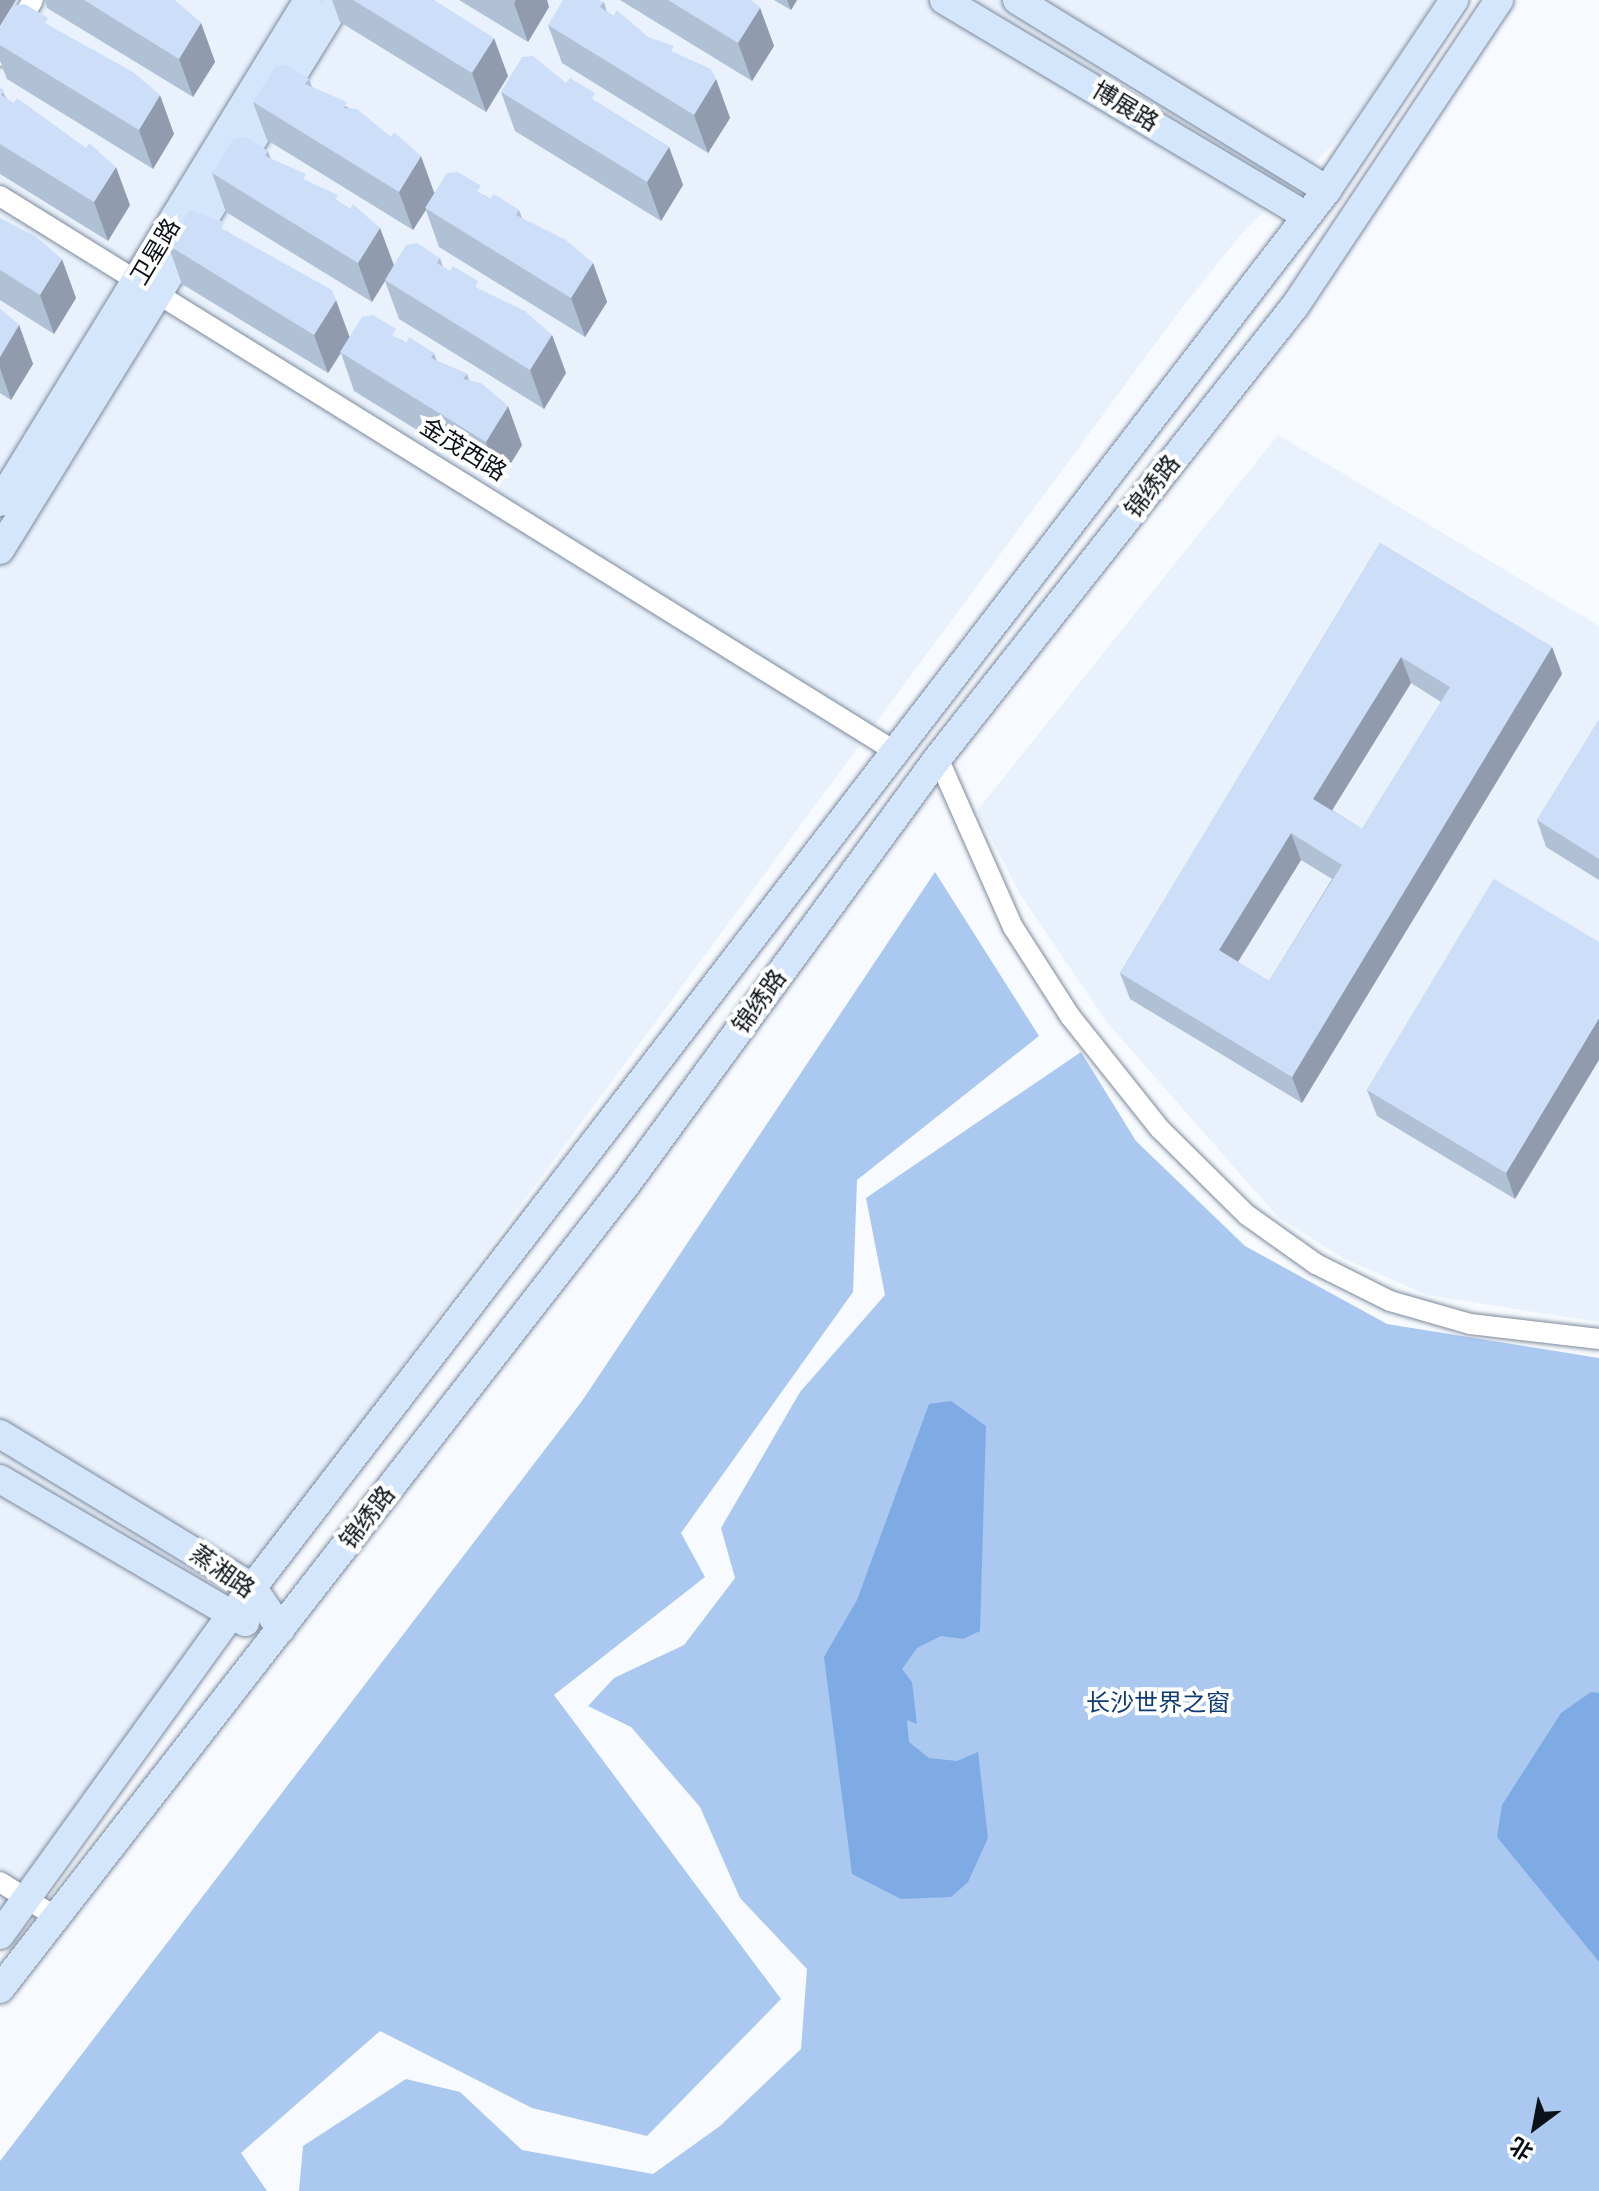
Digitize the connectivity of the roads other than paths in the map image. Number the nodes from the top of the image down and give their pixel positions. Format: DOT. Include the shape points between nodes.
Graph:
graph roads {
  1 [pos="33,0"];
  2 [pos="308,0"];
  3 [pos="339,0"];
  4 [pos="944,0"];
  5 [pos="1017,0"];
  6 [pos="1454,0"];
  7 [pos="1499,0"];
  8 [pos="0,56"];
  9 [pos="1327,190"];
  10 [pos="0,196"];
  11 [pos="1305,215"];
  12 [pos="150,284"];
  13 [pos="0,502"];
  14 [pos="0,550"];
  15 [pos="896,752"];
  16 [pos="938,758"];
  17 [pos="1599,1339"];
  18 [pos="0,1434"];
  19 [pos="0,1479"];
  20 [pos="253,1588"];
  21 [pos="229,1618"];
  22 [pos="281,1630"];
  23 [pos="0,1882"];
  24 [pos="26,1898"];
  25 [pos="51,1914"];
  26 [pos="0,1935"];
  27 [pos="0,1989"];
  1 -- 8 [label="street"];
  2 -- 12 [label="main road, 卫星路"];
  3 -- 12 [label="main road"];
  4 -- 11 [label="main road, 博展路"];
  5 -- 9 [label="main road, 博展路"];
  6 -- 9 [label="main road, 锦绣路"];
  7 -- 16 [label="main road, 锦绣路" via="1295,306"];
  9 -- 11 [label="main road, 锦绣路"];
  10 -- 12 [label="street, 金茂西路"];
  11 -- 15 [label="main road, 锦绣路"];
  12 -- 13 [label="main road, 卫星路"];
  12 -- 14 [label="main road"];
  12 -- 15 [label="street, 金茂西路"];
  15 -- 20 [label="main road, 锦绣路"];
  16 -- 17 [label="street" via="1013,927 1070,1016 1160,1129 1247,1215 1316,1264 1390,1301 1470,1324"];
  16 -- 22 [label="main road, 锦绣路" via="625,1186"];
  18 -- 20 [label="main road, 蒸湘路"];
  19 -- 21 [label="main road, 蒸湘路"];
  20 -- 21 [label="main road, 锦绣路"];
  20 -- 22 [label="main road, 蒸湘路"];
  21 -- 22 [label="main road, 蒸湘路"];
  21 -- 24 [label="main road, 锦绣路"];
  22 -- 25 [label="main road, 锦绣路"];
  23 -- 24 [label="street"];
  24 -- 25 [label="street"];
  24 -- 26 [label="main road, 锦绣路"];
  25 -- 27 [label="main road, 锦绣路"];
}
